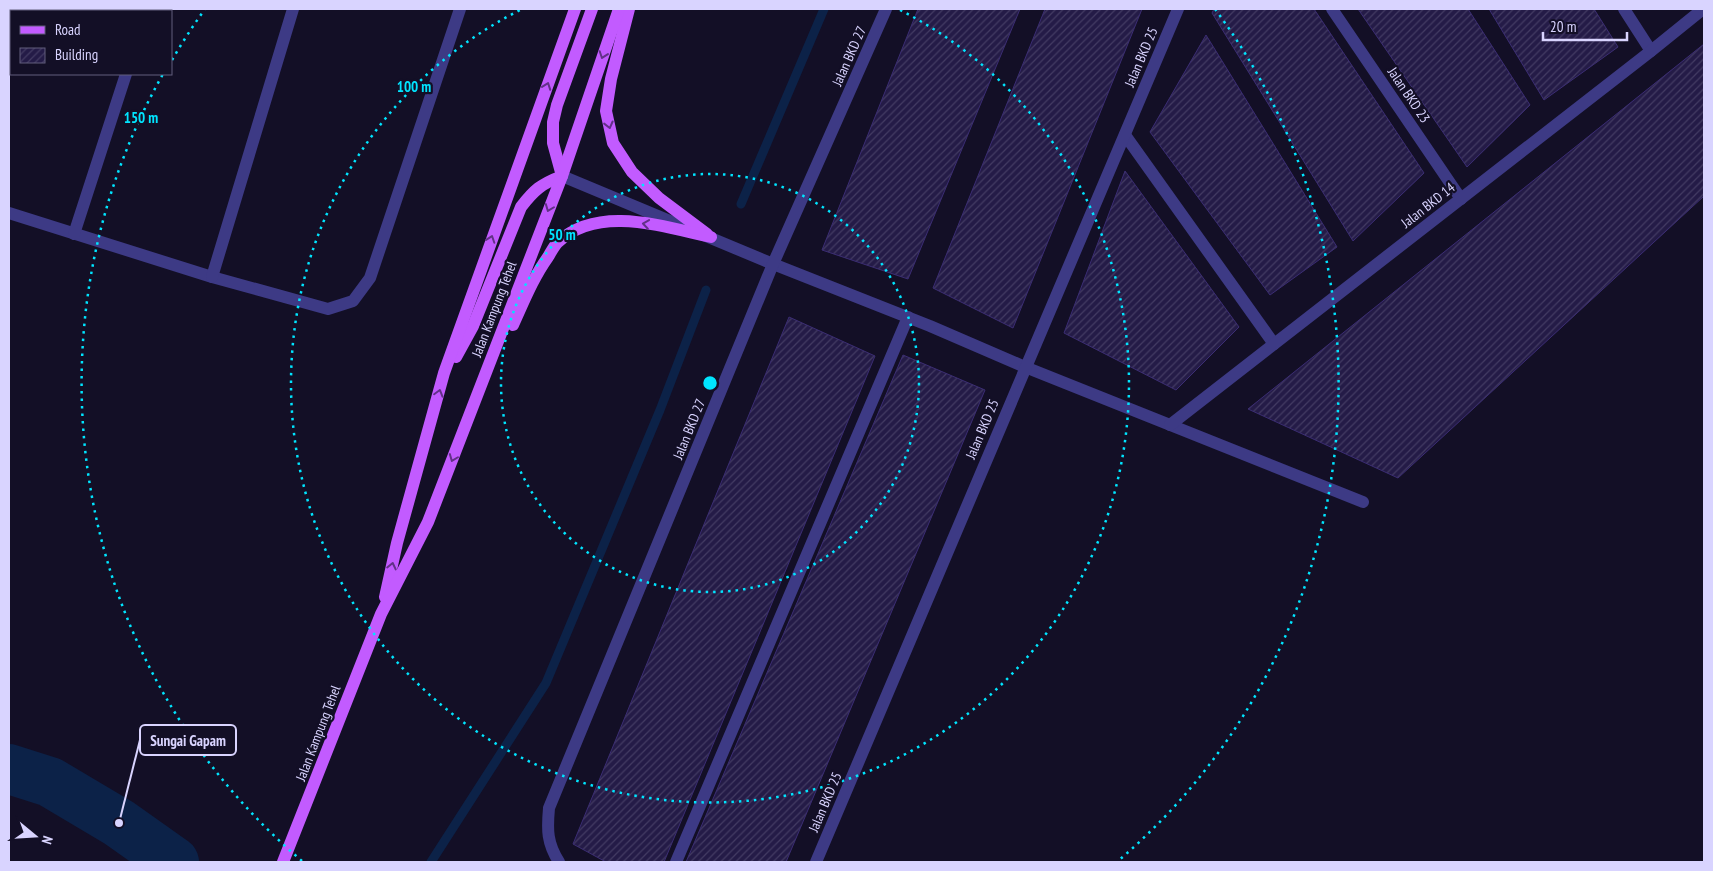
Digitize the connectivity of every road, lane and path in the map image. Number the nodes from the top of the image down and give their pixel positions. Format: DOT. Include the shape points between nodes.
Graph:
graph roads {
  1 [pos="294,9"];
  2 [pos="460,9"];
  3 [pos="576,9"];
  4 [pos="592,9"];
  5 [pos="619,9"];
  6 [pos="628,9"];
  7 [pos="886,9"];
  8 [pos="1178,9"];
  9 [pos="1332,9"];
  10 [pos="1624,9"];
  11 [pos="1703,9"];
  12 [pos="1651,51"];
  13 [pos="126,75"];
  14 [pos="1125,135"];
  15 [pos="562,176"];
  16 [pos="1461,199"];
  17 [pos="9,213"];
  18 [pos="74,234"];
  19 [pos="711,237"];
  20 [pos="773,264"];
  21 [pos="212,277"];
  22 [pos="908,317"];
  23 [pos="1274,344"];
  24 [pos="1025,367"];
  25 [pos="444,373"];
  26 [pos="1170,425"];
  27 [pos="466,426"];
  28 [pos="1363,502"];
  29 [pos="381,614"];
  30 [pos="283,862"];
  31 [pos="559,862"];
  32 [pos="676,862"];
  33 [pos="816,862"];
  1 -- 21 [label="street"];
  2 -- 21 [label="street" via="370,278 353,301 328,309"];
  25 -- 3 [label="main road, Jalan Kampung Tehel, one-way"];
  4 -- 15 [label="main road" via="553,122 553,143"];
  5 -- 15 [label="main road, Jalan Kampung Tehel, one-way"];
  6 -- 19 [label="main road, one-way" via="606,111 613,143 632,172 659,198"];
  7 -- 20 [label="street, Jalan BKD 27"];
  8 -- 14 [label="street, Jalan BKD 25"];
  9 -- 16 [label="street, Jalan BKD 23"];
  10 -- 12 [label="street"];
  11 -- 12 [label="street, Jalan BKD 14"];
  12 -- 16 [label="street, Jalan BKD 14"];
  13 -- 18 [label="street"];
  14 -- 23 [label="street"];
  14 -- 24 [label="street, Jalan BKD 25"];
  15 -- 19 [label="street"];
  15 -- 25 [label="main road" via="534,190 521,207 473,326 460,352"];
  15 -- 27 [label="main road, Jalan Kampung Tehel, one-way"];
  16 -- 23 [label="street, Jalan BKD 14"];
  17 -- 18 [label="street"];
  18 -- 21 [label="street"];
  19 -- 20 [label="street"];
  19 -- 27 [label="main road, one-way" via="609,220 582,226 558,242 536,274"];
  20 -- 22 [label="street"];
  20 -- 31 [label="street, Jalan BKD 27" via="549,808 547,831"];
  22 -- 24 [label="street"];
  22 -- 32 [label="street"];
  23 -- 26 [label="street, Jalan BKD 14"];
  24 -- 26 [label="street"];
  24 -- 33 [label="street, Jalan BKD 25"];
  29 -- 25 [label="main road, Jalan Kampung Tehel, one-way"];
  26 -- 28 [label="street"];
  27 -- 29 [label="main road, Jalan Kampung Tehel, one-way" via="428,522"];
  29 -- 30 [label="main road, Jalan Kampung Tehel"];
}
